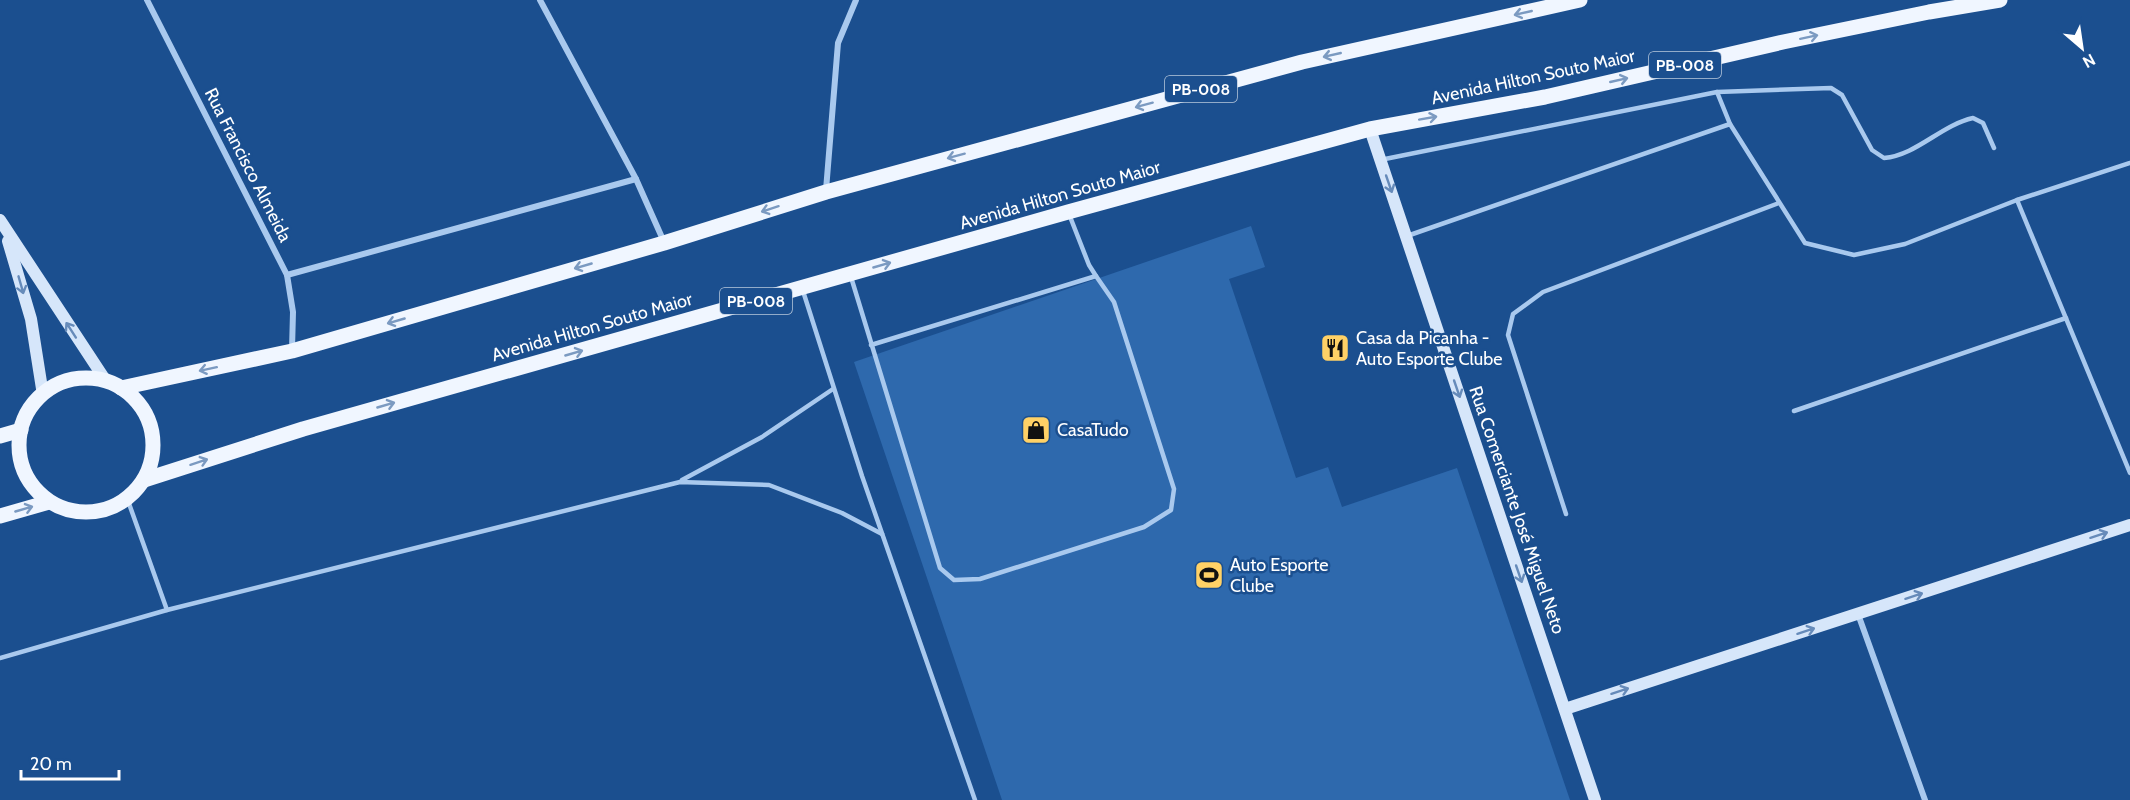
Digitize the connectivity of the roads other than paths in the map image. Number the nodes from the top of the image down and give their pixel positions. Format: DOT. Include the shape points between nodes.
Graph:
graph roads {
  1 [pos="147,0"];
  2 [pos="540,0"];
  3 [pos="1580,0"];
  4 [pos="2000,0"];
  5 [pos="853,1"];
  6 [pos="1717,92"];
  7 [pos="1730,124"];
  8 [pos="1370,129"];
  9 [pos="1994,148"];
  10 [pos="1380,160"];
  11 [pos="2130,163"];
  12 [pos="636,179"];
  13 [pos="826,192"];
  14 [pos="2017,200"];
  15 [pos="1779,203"];
  16 [pos="1068,212"];
  17 [pos="2,224"];
  18 [pos="1406,237"];
  19 [pos="664,243"];
  20 [pos="851,274"];
  21 [pos="287,275"];
  22 [pos="1096,276"];
  23 [pos="802,288"];
  24 [pos="2066,318"];
  25 [pos="871,345"];
  26 [pos="292,351"];
  27 [pos="104,378"];
  28 [pos="121,388"];
  29 [pos="833,389"];
  30 [pos="43,394"];
  31 [pos="1794,411"];
  32 [pos="21,430"];
  33 [pos="0,436"];
  34 [pos="2130,473"];
  35 [pos="144,480"];
  36 [pos="680,482"];
  37 [pos="127,498"];
  38 [pos="49,502"];
  39 [pos="1566,514"];
  40 [pos="0,516"];
  41 [pos="2130,525"];
  42 [pos="882,534"];
  43 [pos="167,610"];
  44 [pos="1858,614"];
  45 [pos="0,658"];
  46 [pos="1565,709"];
  47 [pos="975,800"];
  48 [pos="1595,800"];
  49 [pos="1924,800"];
  1 -- 21 [label="street, Rua Francisco Almeida"];
  2 -- 12 [label="street"];
  3 -- 13 [label="main road, PB-008, one-way" via="1302,62"];
  8 -- 4 [label="main road, Avenida Hilton Souto Maior / PB-008, one-way" via="1545,97 1806,37"];
  5 -- 13 [label="street" via="838,43"];
  6 -- 7 [label="lane"];
  6 -- 9 [label="lane" via="1831,88 1842,95 1872,150 1884,158 1898,157 1961,120 1973,118 1983,123"];
  6 -- 10 [label="lane"];
  7 -- 15 [label="lane"];
  7 -- 18 [label="lane"];
  8 -- 10 [label="main road, Rua Comerciante José Miguel Neto"];
  8 -- 16 [label="main road, Avenida Hilton Souto Maior / PB-008"];
  10 -- 18 [label="main road, Rua Comerciante José Miguel Neto, one-way"];
  11 -- 14 [label="lane"];
  12 -- 19 [label="street"];
  12 -- 21 [label="street"];
  13 -- 19 [label="main road, PB-008, one-way"];
  14 -- 15 [label="lane" via="1905,244 1854,255 1805,243"];
  14 -- 24 [label="lane"];
  15 -- 39 [label="lane" via="1543,292 1513,314 1508,335"];
  20 -- 16 [label="main road, Avenida Hilton Souto Maior / PB-008, one-way"];
  16 -- 22 [label="lane"];
  27 -- 17 [label="main road, one-way"];
  17 -- 30 [label="main road, one-way" via="31,319"];
  18 -- 46 [label="main road, Rua Comerciante José Miguel Neto, one-way"];
  19 -- 26 [label="main road, PB-008, one-way"];
  20 -- 23 [label="main road, Avenida Hilton Souto Maior / PB-008"];
  20 -- 25 [label="lane"];
  21 -- 26 [label="street, Rua Francisco Almeida" via="293,312"];
  22 -- 25 [label="lane"];
  22 -- 25 [label="lane" via="1114,302 1171,478 1171,510 1144,527 980,579 954,580 940,568"];
  23 -- 29 [label="lane"];
  35 -- 23 [label="main road, Avenida Hilton Souto Maior / PB-008, one-way" via="303,429"];
  24 -- 31 [label="lane"];
  24 -- 34 [label="lane"];
  26 -- 28 [label="main road, PB-008, one-way"];
  27 -- 28 [label="main road"];
  27 -- 30 [label="main road" via="80,378"];
  28 -- 35 [label="main road" via="137,401 149,421 152,459"];
  29 -- 36 [label="lane" via="762,437"];
  29 -- 42 [label="lane"];
  30 -- 32 [label="main road" via="28,412"];
  32 -- 33 [label="main road"];
  32 -- 38 [label="main road" via="21,463 31,484"];
  35 -- 37 [label="main road"];
  36 -- 42 [label="lane" via="769,485 842,513"];
  36 -- 43 [label="lane"];
  37 -- 38 [label="main road" via="86,513"];
  37 -- 43 [label="lane"];
  40 -- 38 [label="main road, one-way"];
  44 -- 41 [label="main road, one-way"];
  42 -- 47 [label="lane"];
  43 -- 45 [label="lane"];
  46 -- 44 [label="main road, one-way"];
  44 -- 49 [label="street"];
  46 -- 48 [label="main road, Rua Comerciante José Miguel Neto"];
}
